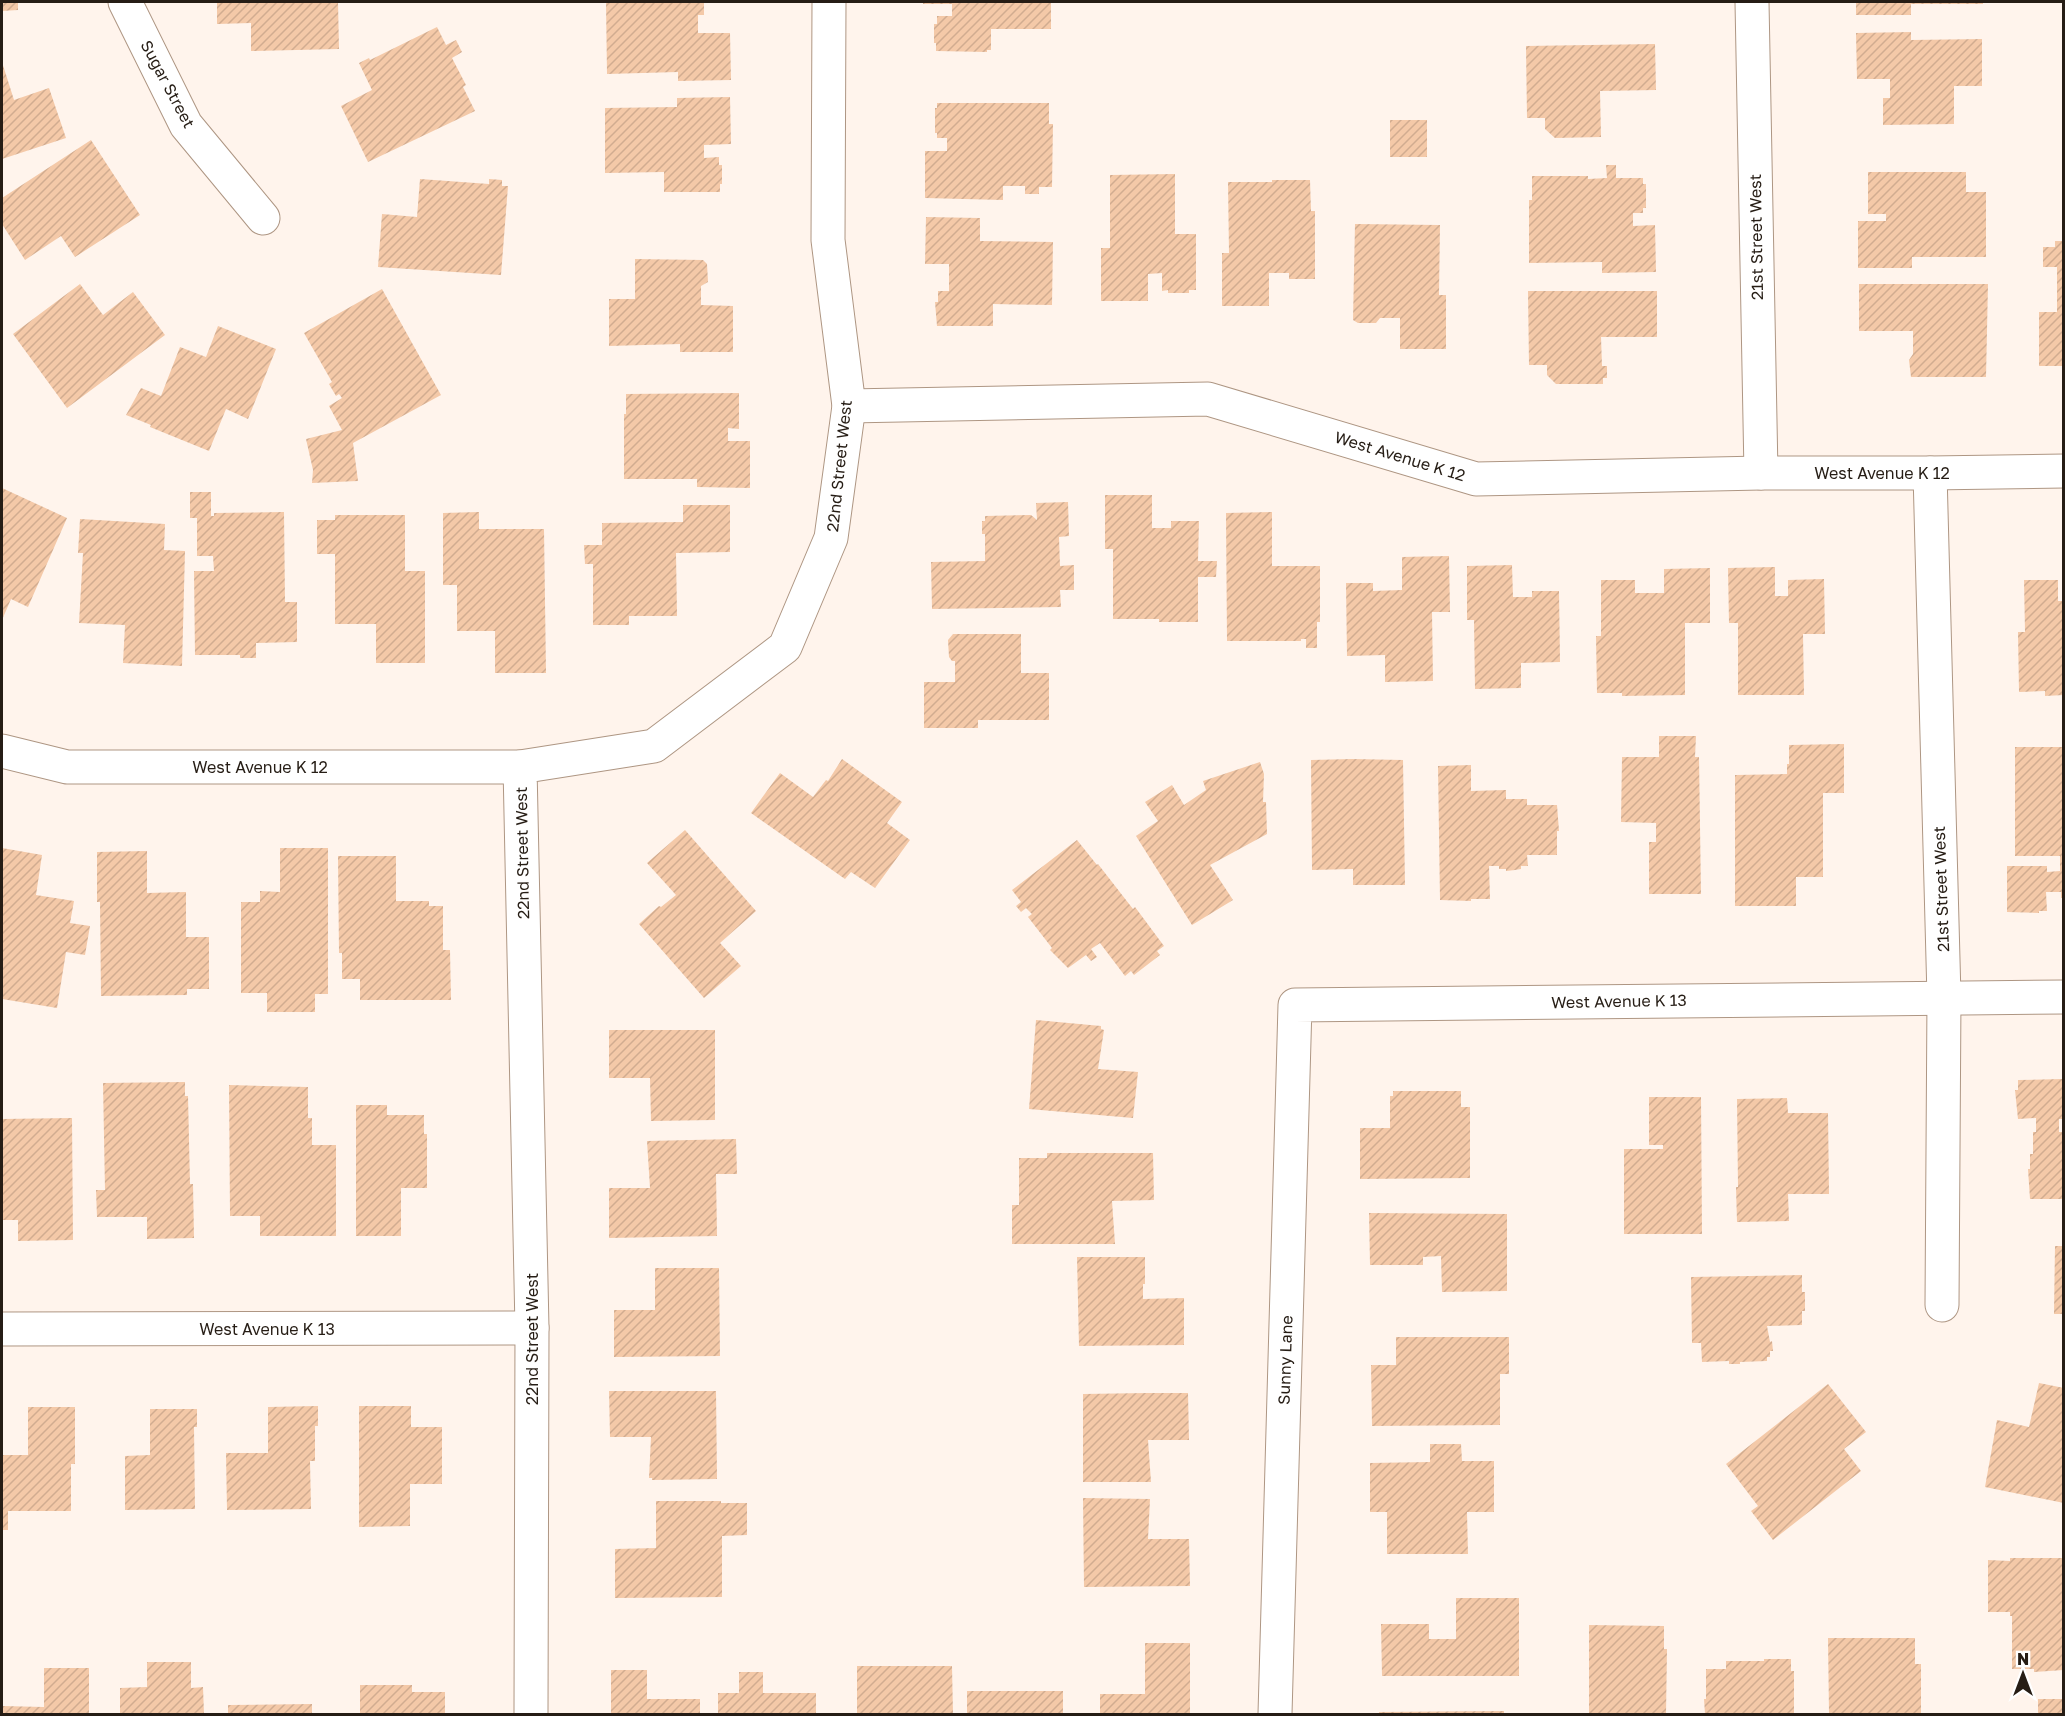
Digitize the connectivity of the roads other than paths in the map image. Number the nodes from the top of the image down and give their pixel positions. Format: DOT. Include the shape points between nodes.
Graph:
graph roads {
  1 [pos="125,2"];
  2 [pos="829,2"];
  3 [pos="1752,2"];
  4 [pos="264,219"];
  5 [pos="849,406"];
  6 [pos="2064,471"];
  7 [pos="1761,473"];
  8 [pos="1930,473"];
  9 [pos="2,751"];
  10 [pos="520,767"];
  11 [pos="2064,997"];
  12 [pos="1944,998"];
  13 [pos="1294,1005"];
  14 [pos="1942,1305"];
  15 [pos="532,1328"];
  16 [pos="2,1329"];
  17 [pos="531,1714"];
  18 [pos="1275,1714"];
  1 -- 4 [label="street, Sugar Street" via="186,124"];
  2 -- 5 [label="street, 22nd Street West" via="828,240"];
  3 -- 7 [label="street, 21st Street West"];
  5 -- 7 [label="street, West Avenue K 12" via="1208,399 1476,479"];
  5 -- 10 [label="street, 22nd Street West" via="831,538 785,646 654,746"];
  6 -- 8 [label="street, West Avenue K 12"];
  7 -- 8 [label="street, West Avenue K 12"];
  8 -- 12 [label="street, 21st Street West"];
  9 -- 10 [label="street, West Avenue K 12" via="67,767"];
  10 -- 15 [label="street, 22nd Street West"];
  11 -- 12 [label="street, West Avenue K 13"];
  12 -- 13 [label="street, West Avenue K 13"];
  12 -- 14 [label="street, 21st Street West"];
  13 -- 18 [label="street, Sunny Lane"];
  15 -- 16 [label="street, West Avenue K 13"];
  15 -- 17 [label="street, 22nd Street West"];
}
